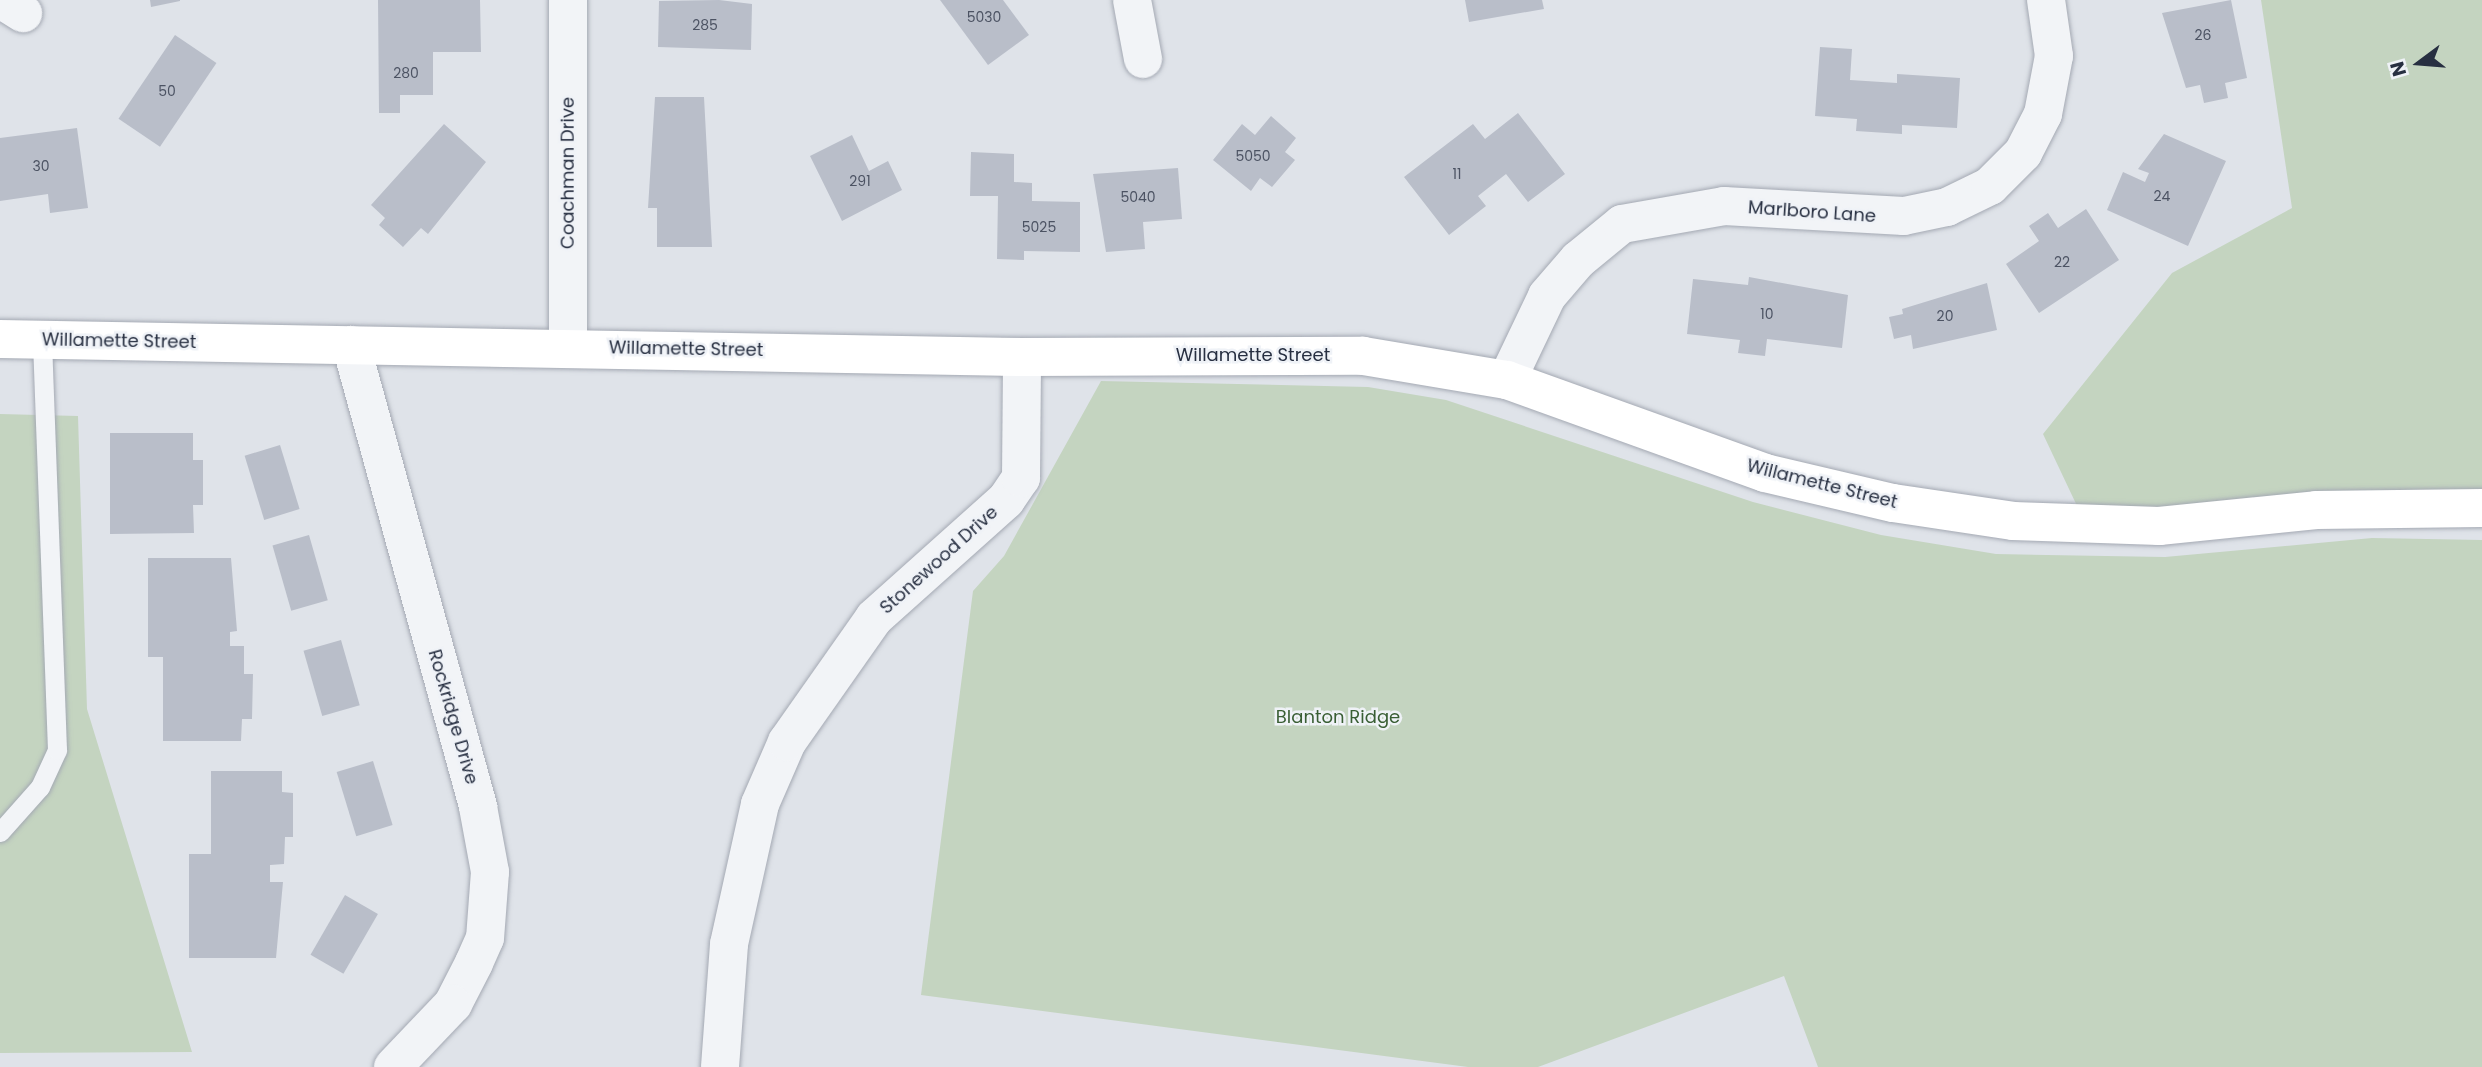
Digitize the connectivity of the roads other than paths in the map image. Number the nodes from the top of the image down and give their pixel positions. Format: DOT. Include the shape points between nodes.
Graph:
graph roads {
  1 [pos="568,0"];
  2 [pos="1132,0"];
  3 [pos="2046,0"];
  4 [pos="1143,59"];
  5 [pos="0,339"];
  6 [pos="42,340"];
  7 [pos="351,345"];
  8 [pos="568,346"];
  9 [pos="1022,357"];
  10 [pos="1507,380"];
  11 [pos="2482,509"];
  12 [pos="0,832"];
  13 [pos="393,1067"];
  14 [pos="720,1067"];
  1 -- 8 [label="street, Coachman Drive"];
  2 -- 4 [label="street"];
  3 -- 10 [label="street, Marlboro Lane" via="2054,56 2043,114 2023,153 1990,186 1947,207 1904,216 1724,206 1622,224 1577,260 1547,296"];
  5 -- 6 [label="main road, Willamette Street"];
  6 -- 7 [label="main road, Willamette Street"];
  6 -- 12 [label="lane" via="57,750 40,787"];
  7 -- 8 [label="main road, Willamette Street"];
  7 -- 13 [label="street, Rockridge Drive" via="478,807 490,872 485,938 474,963 453,1004"];
  8 -- 9 [label="main road, Willamette Street"];
  9 -- 10 [label="main road, Willamette Street" via="1363,356"];
  9 -- 14 [label="street, Stonewood Drive" via="1021,478 1006,500 874,618 787,743 760,804 729,944"];
  10 -- 11 [label="main road, Willamette Street" via="1765,474 1893,503 2013,521 2159,526 2328,509"];
}
